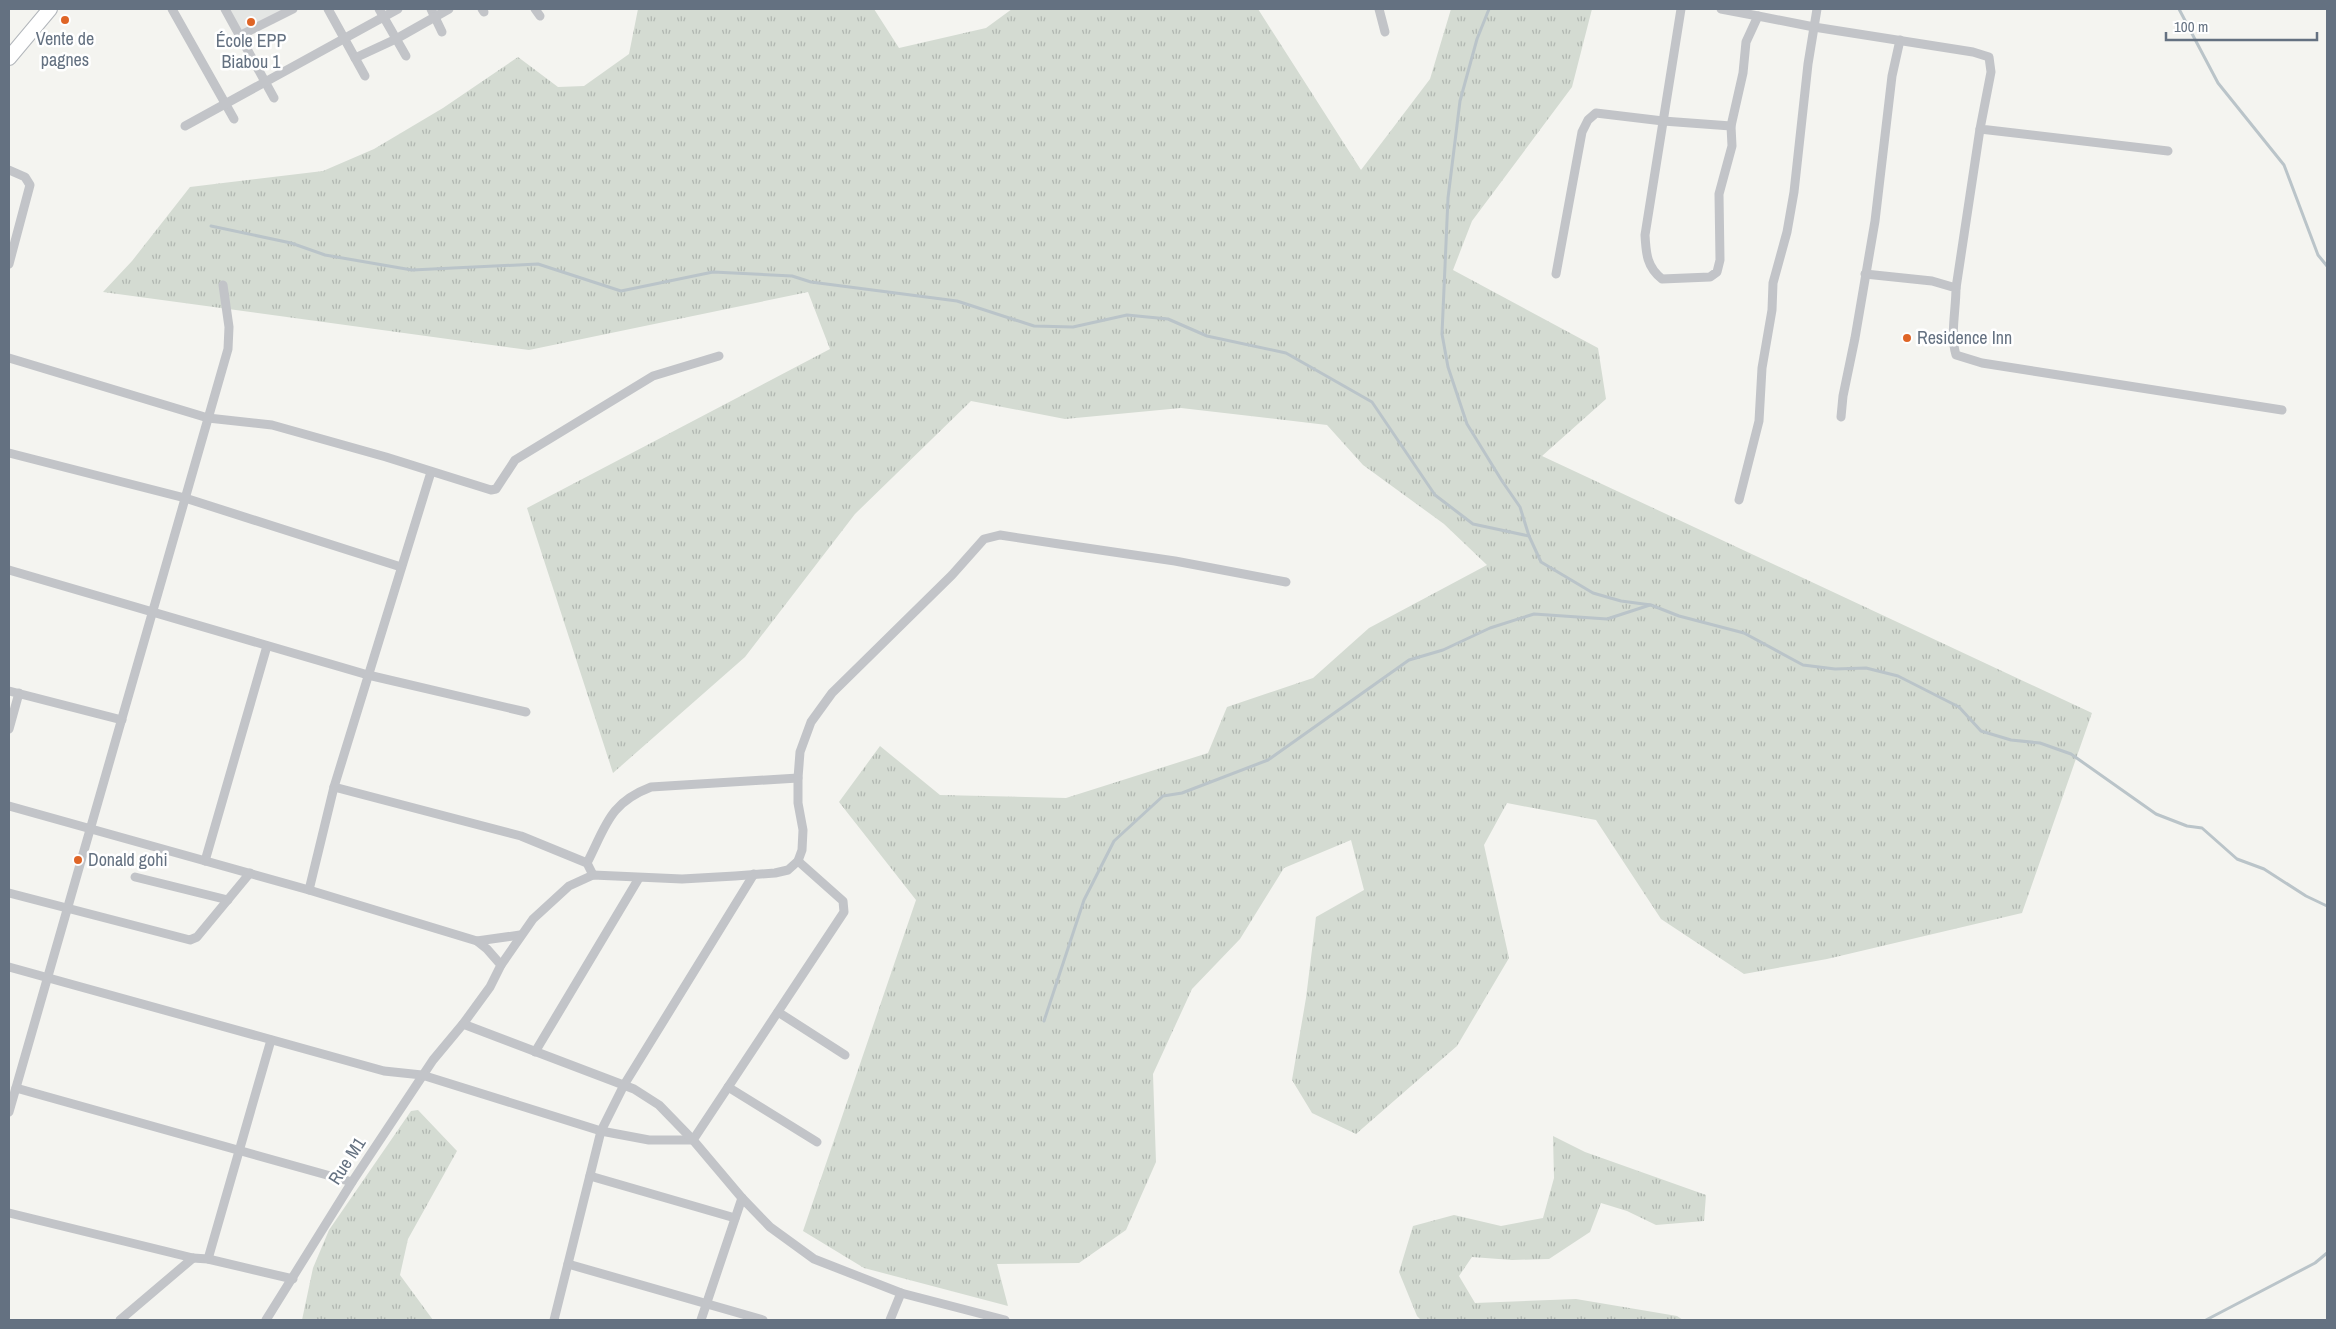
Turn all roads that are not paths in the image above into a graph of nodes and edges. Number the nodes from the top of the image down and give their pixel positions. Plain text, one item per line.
1 (50, 9) edge
2 (172, 9) edge
3 (225, 9) edge
4 (293, 9) edge
5 (328, 9) edge
6 (398, 9) edge
7 (450, 9) edge
8 (1379, 9) edge
9 (1681, 9) edge
10 (1721, 9) edge
11 (1817, 9) edge
12 (381, 13) edge
13 (433, 13) edge
14 (1758, 16) junction
15 (1814, 27) junction
16 (442, 32) dead end
17 (1385, 32) dead end
18 (239, 36) junction
19 (344, 37) junction
20 (396, 39) junction
21 (1900, 40) junction
22 (406, 56) dead end
23 (9, 58) edge
24 (356, 58) junction
25 (365, 76) dead end
26 (265, 82) junction
27 (274, 98) dead end
28 (226, 103) junction
29 (234, 118) dead end
30 (1662, 121) junction
31 (185, 126) dead end
32 (1731, 126) junction
33 (1980, 129) junction
34 (2168, 151) dead end
35 (9, 170) edge
36 (9, 264) edge
37 (1556, 274) dead end
38 (1865, 274) junction
39 (222, 285) dead end
40 (1956, 288) junction
41 (719, 356) dead end
42 (9, 358) edge
43 (2282, 410) dead end
44 (1841, 417) dead end
45 (208, 418) junction
46 (9, 453) edge
47 (431, 472) junction
48 (184, 498) junction
49 (1739, 500) dead end
50 (401, 567) junction
51 (9, 570) edge
52 (1286, 582) dead end
53 (152, 613) junction
54 (267, 646) junction
55 (368, 675) junction
56 (9, 691) edge
57 (19, 693) junction
58 (526, 712) dead end
59 (122, 720) junction
60 (9, 729) edge
61 (798, 778) junction
62 (334, 787) junction
63 (9, 806) edge
64 (91, 828) junction
65 (205, 861) junction
66 (798, 861) junction
67 (587, 863) junction
68 (250, 873) junction
69 (754, 874) junction
70 (593, 875) junction
71 (135, 877) dead end
72 (639, 878) junction
73 (309, 890) junction
74 (9, 894) edge
75 (228, 900) junction
76 (68, 908) junction
77 (520, 935) junction
78 (477, 941) junction
79 (501, 965) junction
80 (9, 967) edge
81 (49, 977) junction
82 (778, 1012) junction
83 (463, 1024) junction
84 (271, 1040) junction
85 (535, 1052) junction
86 (845, 1056) dead end
87 (422, 1075) junction
88 (624, 1085) junction
89 (16, 1088) junction
90 (728, 1088) junction
91 (9, 1112) edge
92 (601, 1130) junction
93 (693, 1140) junction
94 (818, 1142) dead end
95 (240, 1150) junction
96 (590, 1176) junction
97 (352, 1182) junction
98 (742, 1198) junction
99 (9, 1212) edge
100 (735, 1218) junction
101 (192, 1258) junction
102 (208, 1259) junction
103 (568, 1264) junction
104 (293, 1279) junction
105 (901, 1293) junction
106 (706, 1305) junction
107 (120, 1320) edge
108 (266, 1320) edge
109 (554, 1320) edge
110 (701, 1320) edge
111 (763, 1320) edge
112 (890, 1320) edge
113 (1005, 1320) edge

1 - 23 main road
2 - 28 street
3 - 18 street
4 - 18 street
5 - 19 street
6 - 12 street
7 - 13 street
8 - 17 street
9 - 30 street
10 - 14 street
11 - 15 street
12 - 19 street
12 - 20 street
13 - 16 street
13 - 20 street
14 - 15 street
14 - 32 street
15 - 21 street
15 - 49 street
18 - 26 street
19 - 24 street
19 - 26 street
20 - 22 street
20 - 24 street
21 - 33 street
21 - 38 street
24 - 25 street
26 - 27 street
26 - 28 street
28 - 29 street
28 - 31 street
30 - 32 street
30 - 32 street
30 - 37 street
33 - 34 street
33 - 40 street
35 - 36 street
38 - 40 street
38 - 44 street
39 - 45 street
40 - 43 street
41 - 47 street
42 - 45 street
45 - 47 street
45 - 48 street
46 - 48 street
47 - 50 street
48 - 50 street
48 - 53 street
50 - 55 street
51 - 53 street
52 - 61 street
53 - 54 street
53 - 59 street
54 - 55 street
54 - 65 street
55 - 58 street
55 - 62 street
56 - 57 street
57 - 59 street
57 - 60 street
59 - 64 street
61 - 66 street
61 - 67 street
62 - 67 street
62 - 73 street
63 - 64 street
64 - 65 street
64 - 76 street
65 - 68 street
66 - 69 street
66 - 82 street
67 - 70 street
68 - 73 street
68 - 75 street
69 - 72 street
69 - 88 street
70 - 72 street
70 - 77 street, Rue M1
71 - 75 street
72 - 85 street
73 - 78 street
74 - 76 street
75 - 76 street
76 - 81 street
77 - 78 street
77 - 79 street, Rue M1
78 - 79 street
79 - 83 street, Rue M1
80 - 81 street
81 - 84 street
81 - 89 street
82 - 86 street
82 - 90 street
83 - 85 street
83 - 87 street, Rue M1
84 - 87 street
84 - 95 street
85 - 88 street
87 - 92 street
87 - 97 street, Rue M1
88 - 92 street
88 - 93 street
89 - 91 street
89 - 95 street
90 - 93 street
90 - 94 street
92 - 93 street
92 - 96 street
93 - 98 street
95 - 97 street
95 - 102 street
96 - 100 street
96 - 103 street
97 - 104 street, Rue M1
98 - 100 street
98 - 105 street
99 - 101 street
100 - 106 street
101 - 102 street
101 - 107 street
102 - 104 street
103 - 106 street
103 - 109 street
104 - 108 street, Rue M1
105 - 112 street
105 - 113 street
106 - 110 street
106 - 111 street

